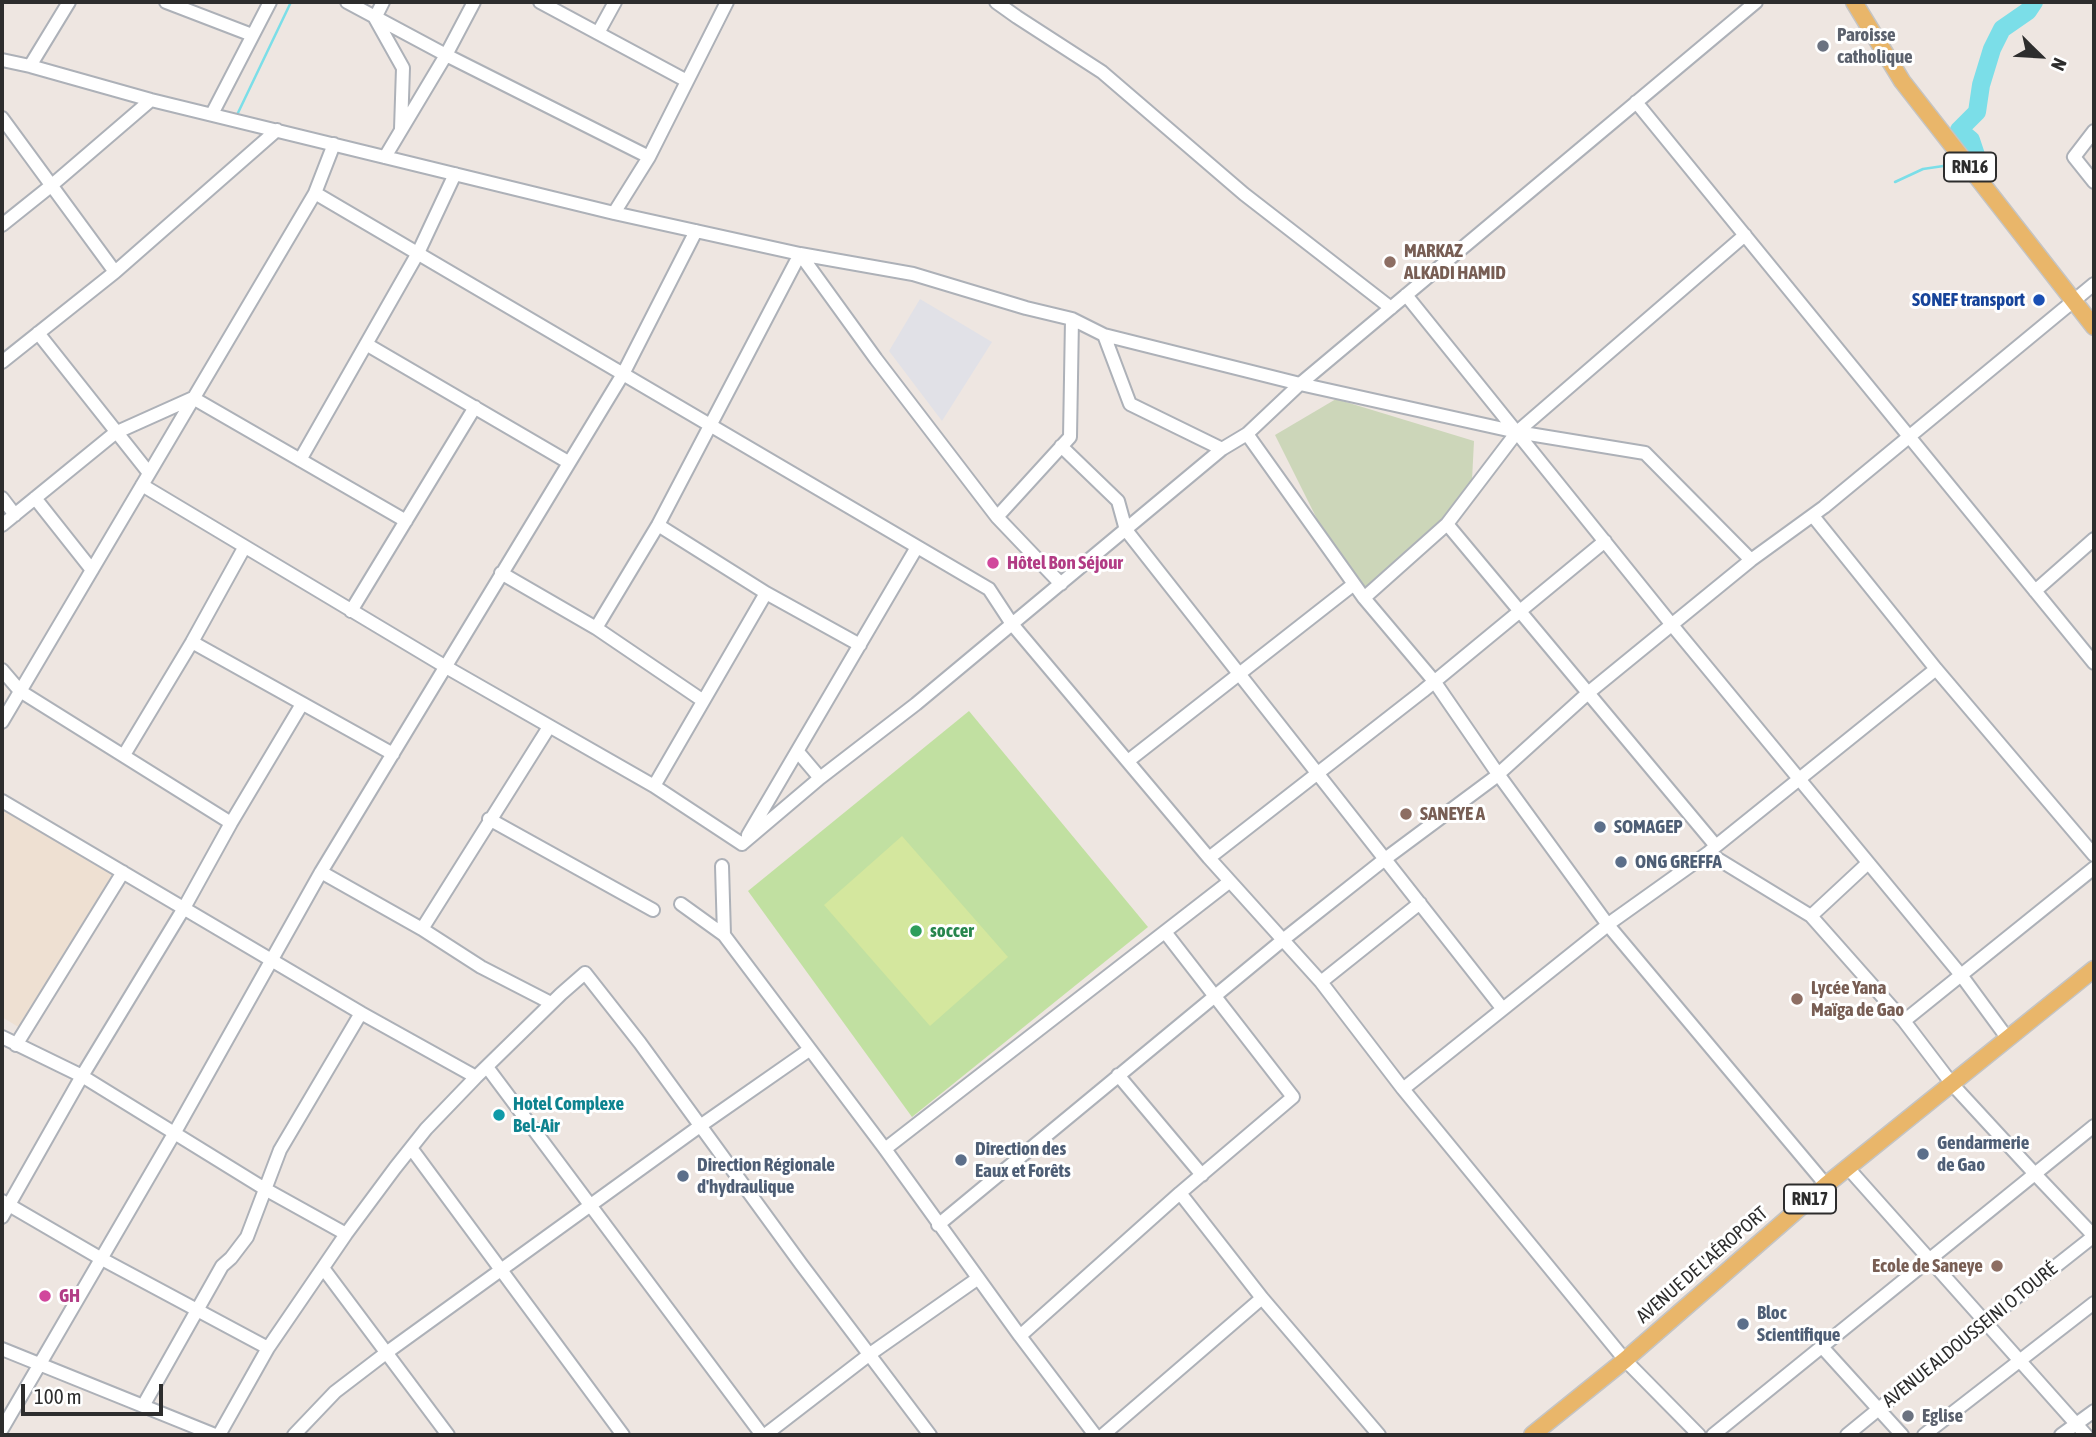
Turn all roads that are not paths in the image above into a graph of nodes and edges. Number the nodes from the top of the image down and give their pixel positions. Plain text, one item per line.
1 (69, 2) edge
2 (166, 2) edge
3 (270, 2) edge
4 (347, 2) edge
5 (383, 2) edge
6 (474, 2) edge
7 (540, 2) edge
8 (615, 2) edge
9 (727, 2) edge
10 (996, 2) edge
11 (1756, 2) edge
12 (1854, 2) edge
13 (375, 18) junction
14 (598, 33) junction
15 (252, 35) junction
16 (446, 55) junction
17 (2, 60) edge
18 (30, 65) junction
19 (687, 81) junction
20 (151, 100) junction
21 (1636, 102) junction
22 (212, 114) junction
23 (2, 118) edge
24 (277, 130) junction
25 (2094, 131) edge
26 (401, 133) junction
27 (334, 144) junction
28 (385, 157) junction
29 (649, 157) junction
30 (455, 174) junction
31 (2094, 182) edge
32 (52, 185) junction
33 (315, 193) junction
34 (614, 213) junction
35 (2, 225) edge
36 (696, 231) junction
37 (1745, 235) junction
38 (418, 253) junction
39 (800, 254) junction
40 (115, 272) junction
41 (2094, 284) edge
42 (1406, 295) junction
43 (2074, 300) junction
44 (1391, 308) junction
45 (1072, 319) junction
46 (2094, 327) edge
47 (38, 333) junction
48 (1104, 335) junction
49 (366, 344) junction
50 (2, 362) edge
51 (623, 374) junction
52 (1300, 384) junction
53 (193, 398) junction
54 (475, 407) junction
55 (711, 426) junction
56 (1517, 432) junction
57 (116, 433) junction
58 (1247, 434) junction
59 (1910, 438) junction
60 (1061, 446) junction
61 (1222, 449) junction
62 (300, 460) junction
63 (568, 462) junction
64 (145, 479) junction
65 (2, 498) edge
66 (35, 498) junction
67 (15, 514) junction
68 (1813, 516) junction
69 (997, 517) junction
70 (406, 521) junction
71 (1447, 524) junction
72 (2, 525) edge
73 (658, 525) junction
74 (1126, 530) junction
75 (2094, 539) edge
76 (1605, 541) junction
77 (917, 547) junction
78 (244, 548) junction
79 (1751, 560) junction
80 (92, 570) junction
81 (501, 573) junction
82 (1061, 584) junction
83 (1354, 584) junction
84 (2035, 591) junction
85 (766, 593) junction
86 (1364, 598) junction
87 (1518, 610) junction
88 (351, 611) junction
89 (1012, 624) junction
90 (1672, 625) junction
91 (596, 628) junction
92 (192, 642) junction
93 (860, 645) junction
94 (2094, 663) edge
95 (446, 667) junction
96 (1936, 669) junction
97 (2, 670) edge
98 (1238, 673) junction
99 (1434, 681) junction
100 (20, 691) junction
101 (1588, 693) junction
102 (702, 700) junction
103 (302, 704) junction
104 (2, 722) edge
105 (549, 727) junction
106 (798, 752) junction
107 (393, 754) junction
108 (124, 755) junction
109 (1128, 761) junction
110 (1317, 772) junction
111 (1498, 774) junction
112 (820, 778) junction
113 (1800, 778) junction
114 (654, 786) junction
115 (2, 801) edge
116 (489, 819) junction
117 (231, 823) junction
118 (742, 844) junction
119 (1712, 850) junction
120 (2094, 855) edge
121 (1209, 858) junction
122 (1385, 859) junction
123 (1868, 863) junction
124 (722, 866) dead end
125 (2094, 868) edge
126 (123, 872) junction
127 (321, 872) junction
128 (1229, 882) junction
129 (1420, 903) junction
130 (681, 904) dead end
131 (184, 908) junction
132 (653, 910) dead end
133 (1811, 916) junction
134 (1608, 925) junction
135 (422, 929) junction
136 (1165, 932) junction
137 (724, 935) junction
138 (1284, 939) junction
139 (273, 961) junction
140 (2094, 969) edge
141 (1961, 975) junction
142 (1321, 982) junction
143 (1214, 996) junction
144 (551, 1003) junction
145 (1502, 1008) junction
146 (361, 1013) junction
147 (1903, 1021) junction
148 (2, 1037) edge
149 (2008, 1039) junction
150 (16, 1045) junction
151 (809, 1050) junction
152 (487, 1067) junction
153 (1118, 1075) junction
154 (82, 1076) junction
155 (476, 1077) junction
156 (1952, 1084) junction
157 (1403, 1089) junction
158 (700, 1126) junction
159 (2094, 1126) edge
160 (175, 1132) junction
161 (411, 1148) junction
162 (884, 1149) junction
163 (1848, 1168) junction
164 (2035, 1174) junction
165 (1202, 1175) junction
166 (1826, 1185) junction
167 (265, 1189) junction
168 (1180, 1193) junction
169 (589, 1206) junction
170 (4, 1208) edge
171 (938, 1225) junction
172 (346, 1234) junction
173 (2094, 1236) edge
174 (100, 1258) junction
175 (1930, 1260) junction
176 (323, 1268) junction
177 (501, 1270) junction
178 (978, 1279) junction
179 (1262, 1298) junction
180 (2094, 1303) edge
181 (196, 1310) junction
182 (1985, 1322) junction
183 (1020, 1336) junction
184 (268, 1348) junction
185 (1823, 1348) junction
186 (2, 1349) edge
187 (386, 1353) junction
188 (870, 1354) junction
189 (1625, 1360) junction
190 (2020, 1362) junction
191 (40, 1366) junction
192 (143, 1406) junction
193 (1877, 1409) junction
194 (2094, 1411) edge
195 (2075, 1424) junction
196 (2, 1429) edge
197 (445, 1434) edge
198 (217, 1435) edge
199 (294, 1435) edge
200 (623, 1435) edge
201 (763, 1435) edge
202 (930, 1435) edge
203 (1095, 1435) edge
204 (1103, 1435) edge
205 (1380, 1435) edge
206 (1532, 1435) edge
207 (1699, 1435) edge
208 (1713, 1435) edge
209 (1847, 1435) edge
210 (1902, 1435) edge
211 (1924, 1435) edge
212 (2061, 1435) edge
213 (2086, 1435) edge

1 - 18 street
2 - 15 street
3 - 15 street
4 - 13 street
5 - 13 street
6 - 16 street
7 - 14 street
8 - 14 street
9 - 19 street
10 - 44 street
11 - 21 street
12 - 43 main road, RN16
13 - 16 street
13 - 26 street
14 - 19 street
15 - 22 street
16 - 26 street
16 - 29 street
17 - 18 street
18 - 20 street
19 - 29 street
20 - 22 street
20 - 32 street
21 - 37 street
21 - 42 street
22 - 24 street
23 - 32 street
24 - 27 street
24 - 40 street
25 - 31 street
26 - 28 street
27 - 28 street
27 - 33 street
28 - 30 street
29 - 34 street
30 - 34 street
30 - 38 street
32 - 35 street
32 - 40 street
33 - 38 street
33 - 53 street
34 - 36 street
36 - 39 street
36 - 51 street
37 - 56 street
37 - 59 street
38 - 49 street
38 - 51 street
39 - 45 street
39 - 55 street
39 - 69 street
40 - 47 street
41 - 43 street
42 - 44 street
42 - 56 street
43 - 46 main road, RN16
43 - 59 street
44 - 52 street
45 - 48 street
45 - 60 street
47 - 50 street
47 - 57 street
48 - 52 street
48 - 61 street
49 - 54 street
49 - 62 street
51 - 55 street
51 - 63 street
52 - 56 street
52 - 58 street
53 - 57 street
53 - 62 street
53 - 64 street
54 - 63 street
54 - 70 street
55 - 73 street
55 - 77 street
56 - 71 street
56 - 76 street
56 - 79 street
57 - 64 street
57 - 66 street
58 - 61 street
58 - 83 street
59 - 68 street
59 - 84 street
60 - 69 street
60 - 74 street
61 - 74 street
62 - 70 street
63 - 81 street
64 - 78 street
64 - 80 street
65 - 67 street
66 - 67 street
66 - 80 street
67 - 72 street
68 - 79 street
68 - 96 street
69 - 82 street
70 - 88 street
71 - 86 street
71 - 87 street
73 - 85 street
73 - 91 street
74 - 82 street
74 - 98 street
75 - 84 street
76 - 87 street
76 - 90 street
77 - 89 street
77 - 93 street
78 - 88 street
78 - 92 street
79 - 90 street
80 - 100 street
81 - 91 street
81 - 95 street
82 - 89 street
83 - 86 street
83 - 98 street
84 - 94 street
85 - 93 street
85 - 102 street
86 - 99 street
87 - 99 street
87 - 101 street
88 - 95 street
89 - 109 street
89 - 112 street
90 - 101 street
90 - 113 street
91 - 102 street
92 - 103 street
92 - 108 street
93 - 106 street
95 - 105 street
95 - 107 street
96 - 113 street
96 - 120 street
97 - 100 street
98 - 109 street
98 - 110 street
99 - 110 street
99 - 111 street
100 - 104 street
100 - 108 street
101 - 111 street
101 - 119 street
102 - 114 street
103 - 107 street
103 - 117 street
105 - 114 street
105 - 116 street
106 - 112 street
106 - 118 street
107 - 127 street
108 - 117 street
109 - 121 street
110 - 121 street
110 - 122 street
111 - 122 street
111 - 134 street
112 - 118 street
113 - 119 street
113 - 123 street
114 - 118 street
115 - 126 street
116 - 132 street
116 - 135 street
117 - 131 street
119 - 133 street
119 - 134 street
121 - 128 street
122 - 129 street
122 - 138 street
123 - 133 street
123 - 141 street
124 - 137 street
125 - 141 street
126 - 131 street
126 - 150 street
127 - 135 street
127 - 139 street
128 - 136 street
128 - 138 street
129 - 142 street
129 - 145 street
130 - 137 street
131 - 139 street
131 - 154 street
133 - 147 street
134 - 145 street
134 - 166 street
135 - 144 street
136 - 143 street
136 - 162 street
137 - 151 street
138 - 142 street
138 - 143 street
139 - 146 street
139 - 160 street
140 - 149 main road, AVENUE DE L'AÉROPORT / RN17
141 - 147 street
141 - 149 street
142 - 157 street
143 - 153 street
143 - 165 street
144 - 152 street
144 - 158 street
145 - 157 street
146 - 155 street
146 - 167 street
147 - 156 street
148 - 150 street
149 - 156 main road, AVENUE DE L'AÉROPORT / RN17
150 - 154 street
151 - 158 street
151 - 162 street
152 - 155 street
152 - 169 street
153 - 165 street
153 - 171 street
154 - 160 street
154 - 170 street
155 - 161 street
156 - 163 main road, AVENUE DE L'AÉROPORT / RN17
156 - 164 street
157 - 189 street
158 - 169 street
158 - 188 street
159 - 164 street
160 - 167 street
160 - 174 street
161 - 172 street
161 - 177 street
162 - 171 street
163 - 166 main road, AVENUE DE L'AÉROPORT / RN17
163 - 175 street
164 - 173 street
164 - 175 street
165 - 168 street
166 - 189 main road, AVENUE DE L'AÉROPORT / RN17
167 - 172 street
167 - 181 street
168 - 179 street
168 - 183 street
169 - 177 street
169 - 201 street
170 - 174 street
171 - 178 street
172 - 176 street
173 - 182 street, AVENUE ALDOUSSEINI O TOURÉ
174 - 181 street
174 - 191 street
175 - 182 street
175 - 185 street
176 - 184 street
176 - 187 street
177 - 187 street
177 - 200 street
178 - 183 street
178 - 188 street
179 - 204 street
179 - 205 street
180 - 190 street
181 - 184 street
181 - 192 street
182 - 190 street
182 - 193 street, AVENUE ALDOUSSEINI O TOURÉ
183 - 203 street
184 - 198 street
185 - 193 street
185 - 208 street
186 - 191 street
187 - 197 street
187 - 199 street
188 - 201 street
188 - 202 street
189 - 206 main road, AVENUE DE L'AÉROPORT / RN17
189 - 207 street
190 - 195 street
190 - 211 street
191 - 192 street
191 - 196 street
192 - 198 street
193 - 209 street, AVENUE ALDOUSSEINI O TOURÉ
193 - 210 street
194 - 195 street
195 - 212 street
195 - 213 street

